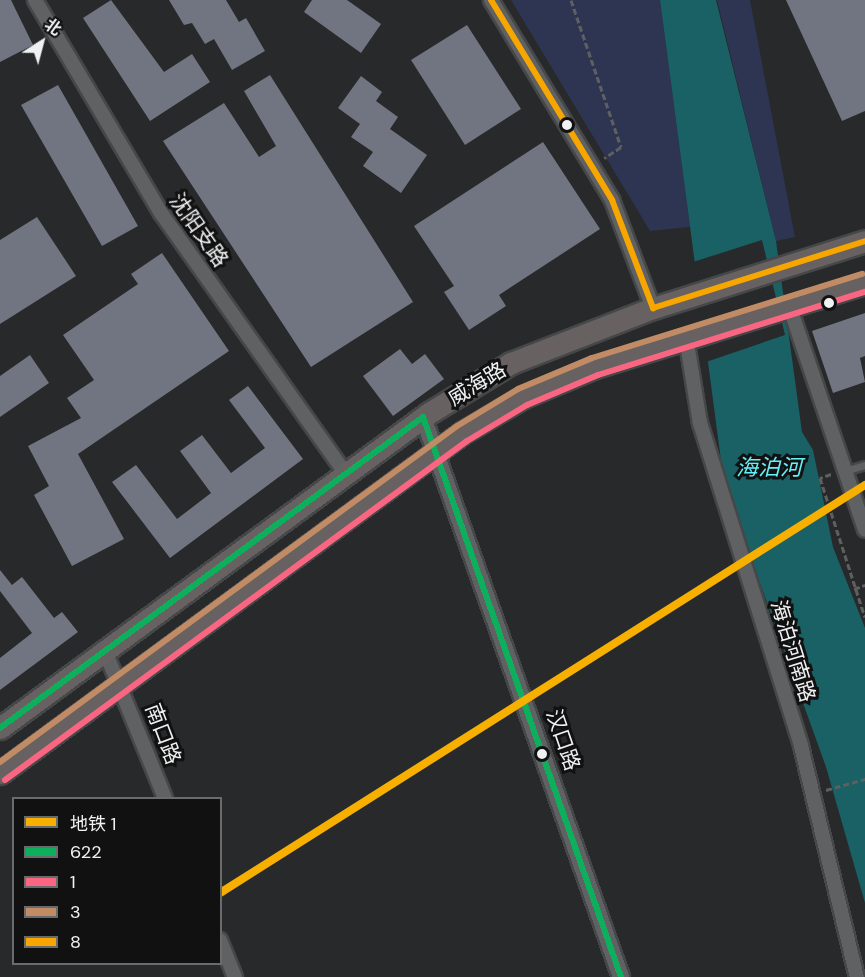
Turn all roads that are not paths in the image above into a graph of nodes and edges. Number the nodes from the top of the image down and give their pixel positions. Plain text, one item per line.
1 (35, 0) edge
2 (491, 0) edge
3 (865, 241) edge
4 (865, 283) edge
5 (653, 308) junction
6 (790, 308) junction
7 (686, 338) junction
8 (423, 417) junction
9 (438, 451) junction
10 (865, 465) edge
11 (845, 471) junction
12 (345, 473) junction
13 (865, 530) edge
14 (105, 651) junction
15 (121, 684) junction
16 (0, 728) edge
17 (0, 773) edge
18 (165, 797) edge
19 (222, 945) edge
20 (235, 977) edge
21 (621, 977) edge
22 (857, 977) edge

1 - 12 street, 沈阳支路
2 - 5 street
3 - 5 main road, 威海路
4 - 6 main road, 威海路
5 - 8 main road, 威海路
6 - 7 main road, 威海路
6 - 11 street
7 - 9 main road, 威海路
7 - 22 street, 海泊河南路
8 - 9 street, 汉口路
8 - 12 main road, 威海路
9 - 15 main road, 威海路
9 - 21 street, 汉口路
10 - 11 lane
11 - 13 street
12 - 14 main road, 威海路
14 - 15 street, 南口路
14 - 16 main road, 威海路
15 - 17 main road, 威海路
15 - 18 street, 南口路
19 - 20 street

